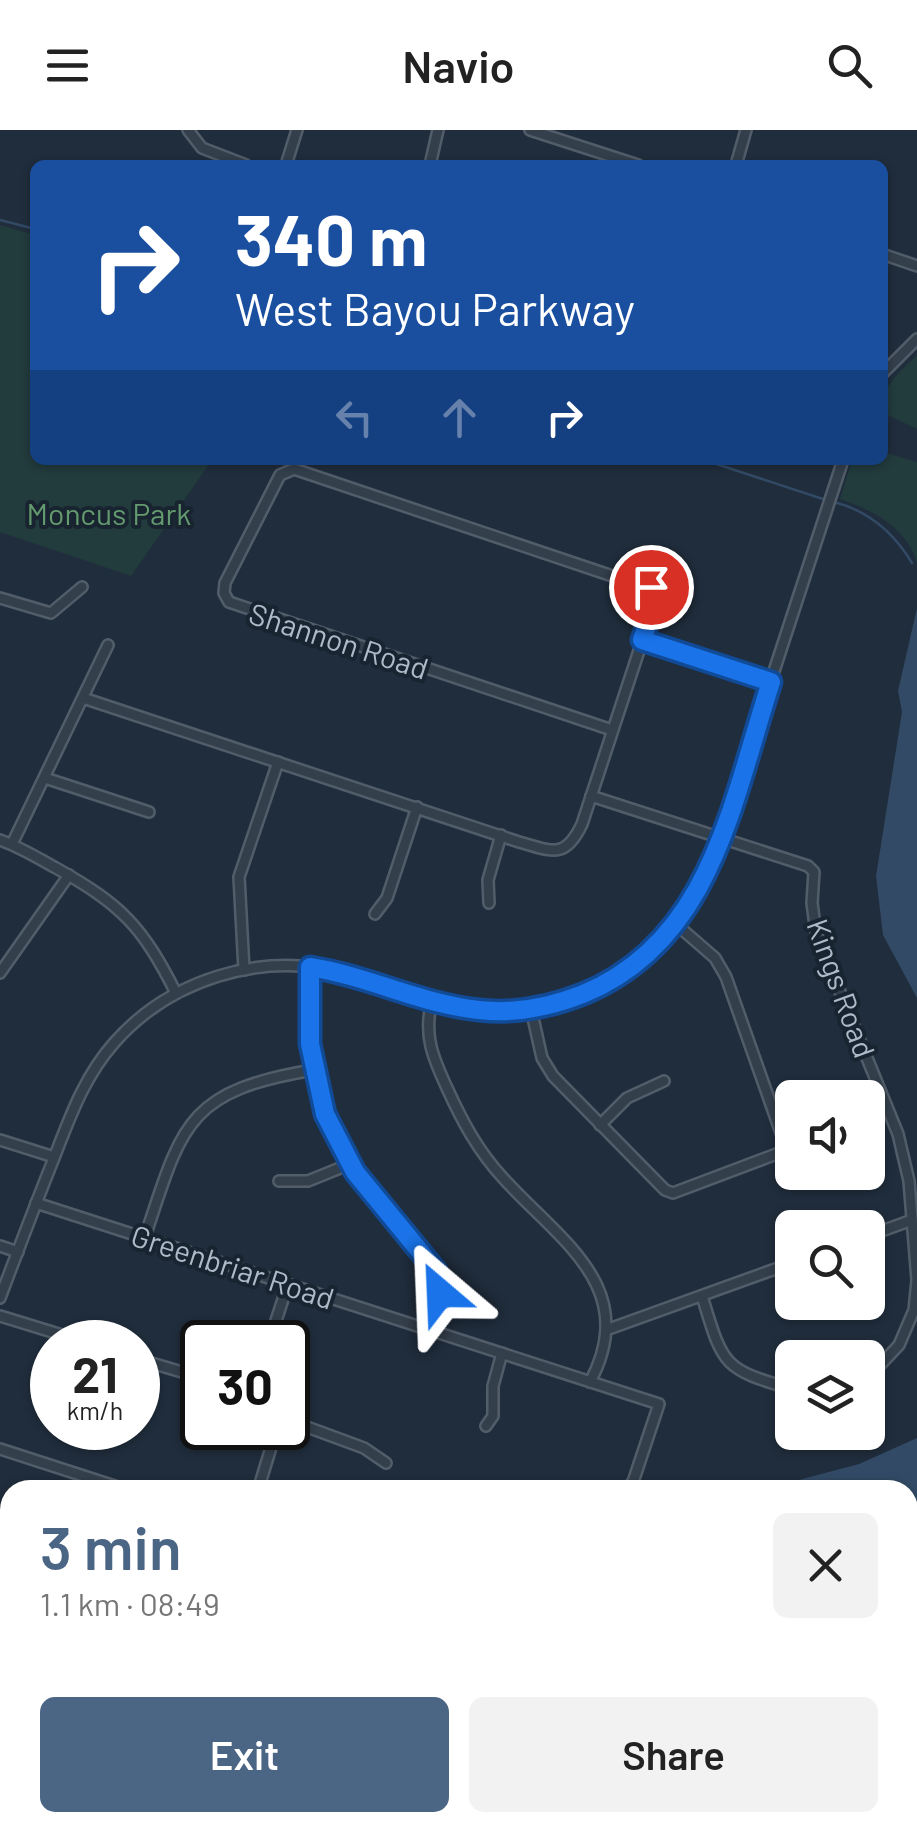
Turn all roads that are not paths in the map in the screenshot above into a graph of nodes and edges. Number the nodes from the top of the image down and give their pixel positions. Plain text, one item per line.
1 (188, 130) edge
2 (298, 130) edge
3 (438, 130) edge
4 (530, 130) edge
5 (746, 130) edge
6 (232, 160) edge
7 (288, 160) edge
8 (431, 160) edge
9 (623, 160) edge
10 (737, 160) edge
11 (888, 256) edge
12 (917, 266) edge
13 (917, 340) edge
14 (888, 368) edge
15 (842, 465) edge
16 (82, 587) dead end
17 (0, 598) edge
18 (642, 640) junction
19 (108, 645) dead end
20 (771, 682) junction
21 (83, 698) junction
22 (612, 730) junction
23 (278, 762) junction
24 (45, 778) junction
25 (591, 796) junction
26 (417, 807) junction
27 (148, 812) dead end
28 (501, 835) junction
29 (720, 838) junction
30 (0, 840) edge
31 (12, 844) junction
32 (69, 875) junction
33 (488, 903) dead end
34 (375, 914) dead end
35 (677, 925) junction
36 (310, 967) junction
37 (244, 970) junction
38 (0, 973) edge
39 (176, 994) junction
40 (432, 1001) junction
41 (532, 1009) junction
42 (313, 1070) junction
43 (664, 1081) dead end
44 (600, 1125) junction
45 (0, 1140) edge
46 (54, 1157) junction
47 (350, 1164) junction
48 (279, 1180) dead end
49 (36, 1203) junction
50 (912, 1220) junction
51 (885, 1230) edge
52 (145, 1237) junction
53 (0, 1246) edge
54 (18, 1252) junction
55 (775, 1269) edge
56 (288, 1284) junction
57 (702, 1296) junction
58 (0, 1298) edge
59 (0, 1316) edge
60 (276, 1320) edge
61 (30, 1325) edge
62 (429, 1329) junction
63 (606, 1330) junction
64 (502, 1353) junction
65 (885, 1362) edge
66 (590, 1382) junction
67 (775, 1384) edge
68 (486, 1426) dead end
69 (310, 1428) edge
70 (0, 1449) edge
71 (270, 1450) edge
72 (386, 1463) dead end
73 (96, 1480) edge
74 (261, 1480) edge
75 (634, 1480) edge

1 - 6 street
2 - 7 street
3 - 8 street
4 - 9 street
5 - 10 street
11 - 12 street
13 - 14 street
15 - 20 street
16 - 17 street
18 - 20 street
18 - 22 street, Shannon Road
18 - 22 street, Shannon Road
19 - 21 street
20 - 29 street
21 - 23 street
21 - 24 street
22 - 25 street, Shannon Road
23 - 26 street
23 - 37 street
24 - 27 street
24 - 31 street
25 - 28 street, Shannon Road
25 - 29 street, Kings Road
26 - 28 street
26 - 34 street
28 - 33 street
29 - 35 street
29 - 50 street, Kings Road
30 - 31 street
31 - 32 street
32 - 38 street
32 - 39 street
35 - 41 street
35 - 44 street
36 - 37 street
36 - 40 street
36 - 42 street
37 - 39 street
39 - 46 street
40 - 41 street
40 - 63 street
41 - 44 street
42 - 47 street
42 - 52 street
43 - 44 street
45 - 46 street
46 - 49 street
47 - 48 street
47 - 62 street
49 - 52 street, Greenbriar Road
49 - 54 street
50 - 51 street
50 - 65 street, Kings Road
52 - 56 street, Greenbriar Road
53 - 54 street
54 - 58 street
55 - 57 street
56 - 60 street
56 - 62 street, Greenbriar Road
57 - 63 street
57 - 67 street
59 - 61 street
62 - 64 street, Greenbriar Road
63 - 66 street
64 - 66 street, Greenbriar Road
64 - 68 street
66 - 75 street, Greenbriar Road
69 - 72 street
70 - 73 street
71 - 74 street

